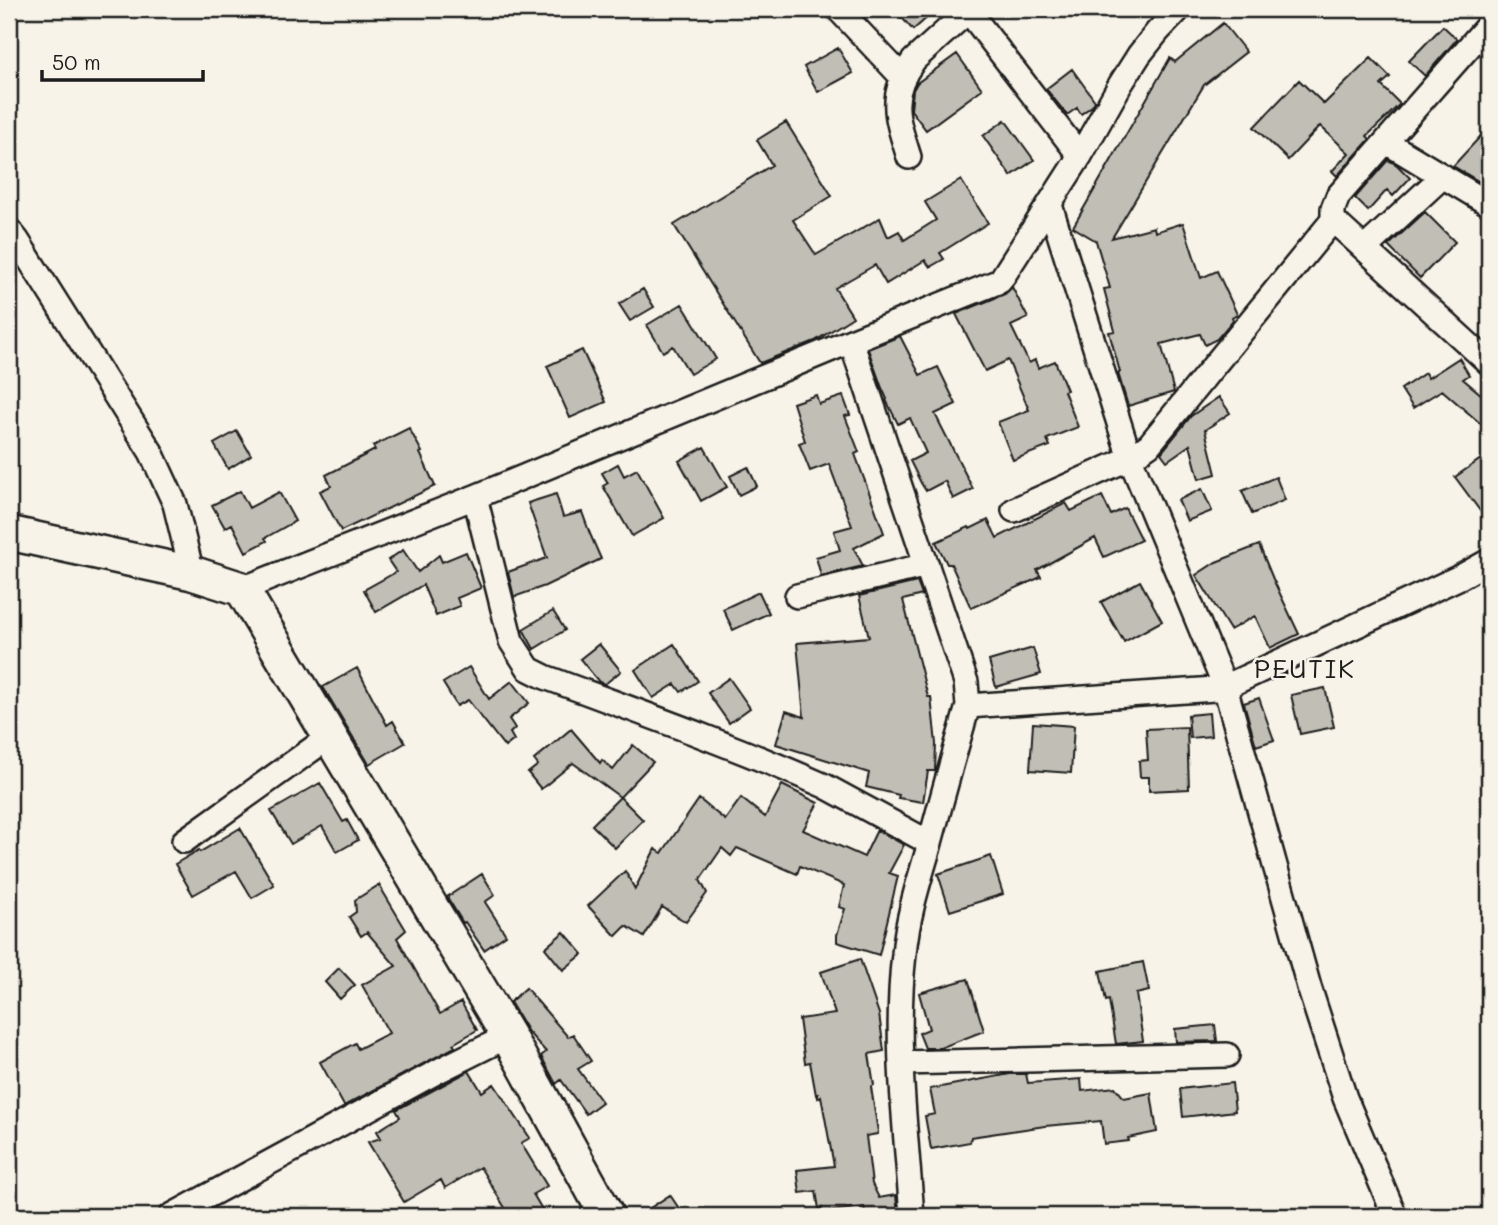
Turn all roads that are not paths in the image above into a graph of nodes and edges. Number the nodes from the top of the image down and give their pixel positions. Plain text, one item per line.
1 (838, 9) edge
2 (1179, 9) edge
3 (967, 10) edge
4 (1489, 24) edge
5 (904, 78) junction
6 (1386, 142) junction
7 (1080, 156) junction
8 (909, 158) dead end
9 (1443, 176) junction
10 (1489, 204) edge
11 (1049, 205) junction
12 (1333, 219) junction
13 (9, 230) edge
14 (1365, 248) junction
15 (851, 341) junction
16 (1489, 363) edge
17 (1130, 458) junction
18 (474, 497) junction
19 (1014, 510) dead end
20 (9, 533) edge
21 (1489, 561) edge
22 (927, 565) junction
23 (192, 573) junction
24 (242, 589) junction
25 (797, 596) dead end
26 (1225, 687) junction
27 (968, 706) junction
28 (330, 737) junction
29 (184, 841) dead end
30 (930, 843) junction
31 (508, 1036) junction
32 (1227, 1055) dead end
33 (901, 1063) junction
34 (171, 1216) edge
35 (607, 1216) edge
36 (912, 1216) edge
37 (1395, 1216) edge

1 - 5 street
2 - 7 street
3 - 5 street
3 - 7 street
4 - 6 street
5 - 8 street
6 - 9 street
6 - 12 street
7 - 11 street
9 - 10 street
9 - 14 street
11 - 15 street
11 - 17 street
12 - 14 street
12 - 17 street
13 - 23 street
14 - 16 street
15 - 18 street
15 - 22 street
17 - 19 street
17 - 26 street
18 - 24 street
18 - 30 street
20 - 23 street
21 - 26 street
22 - 25 street
22 - 27 street
23 - 24 street
24 - 28 street
26 - 27 street
26 - 37 street
27 - 30 street
28 - 29 street
28 - 31 street
30 - 33 street
31 - 34 street
31 - 35 street
32 - 33 street
33 - 36 street

